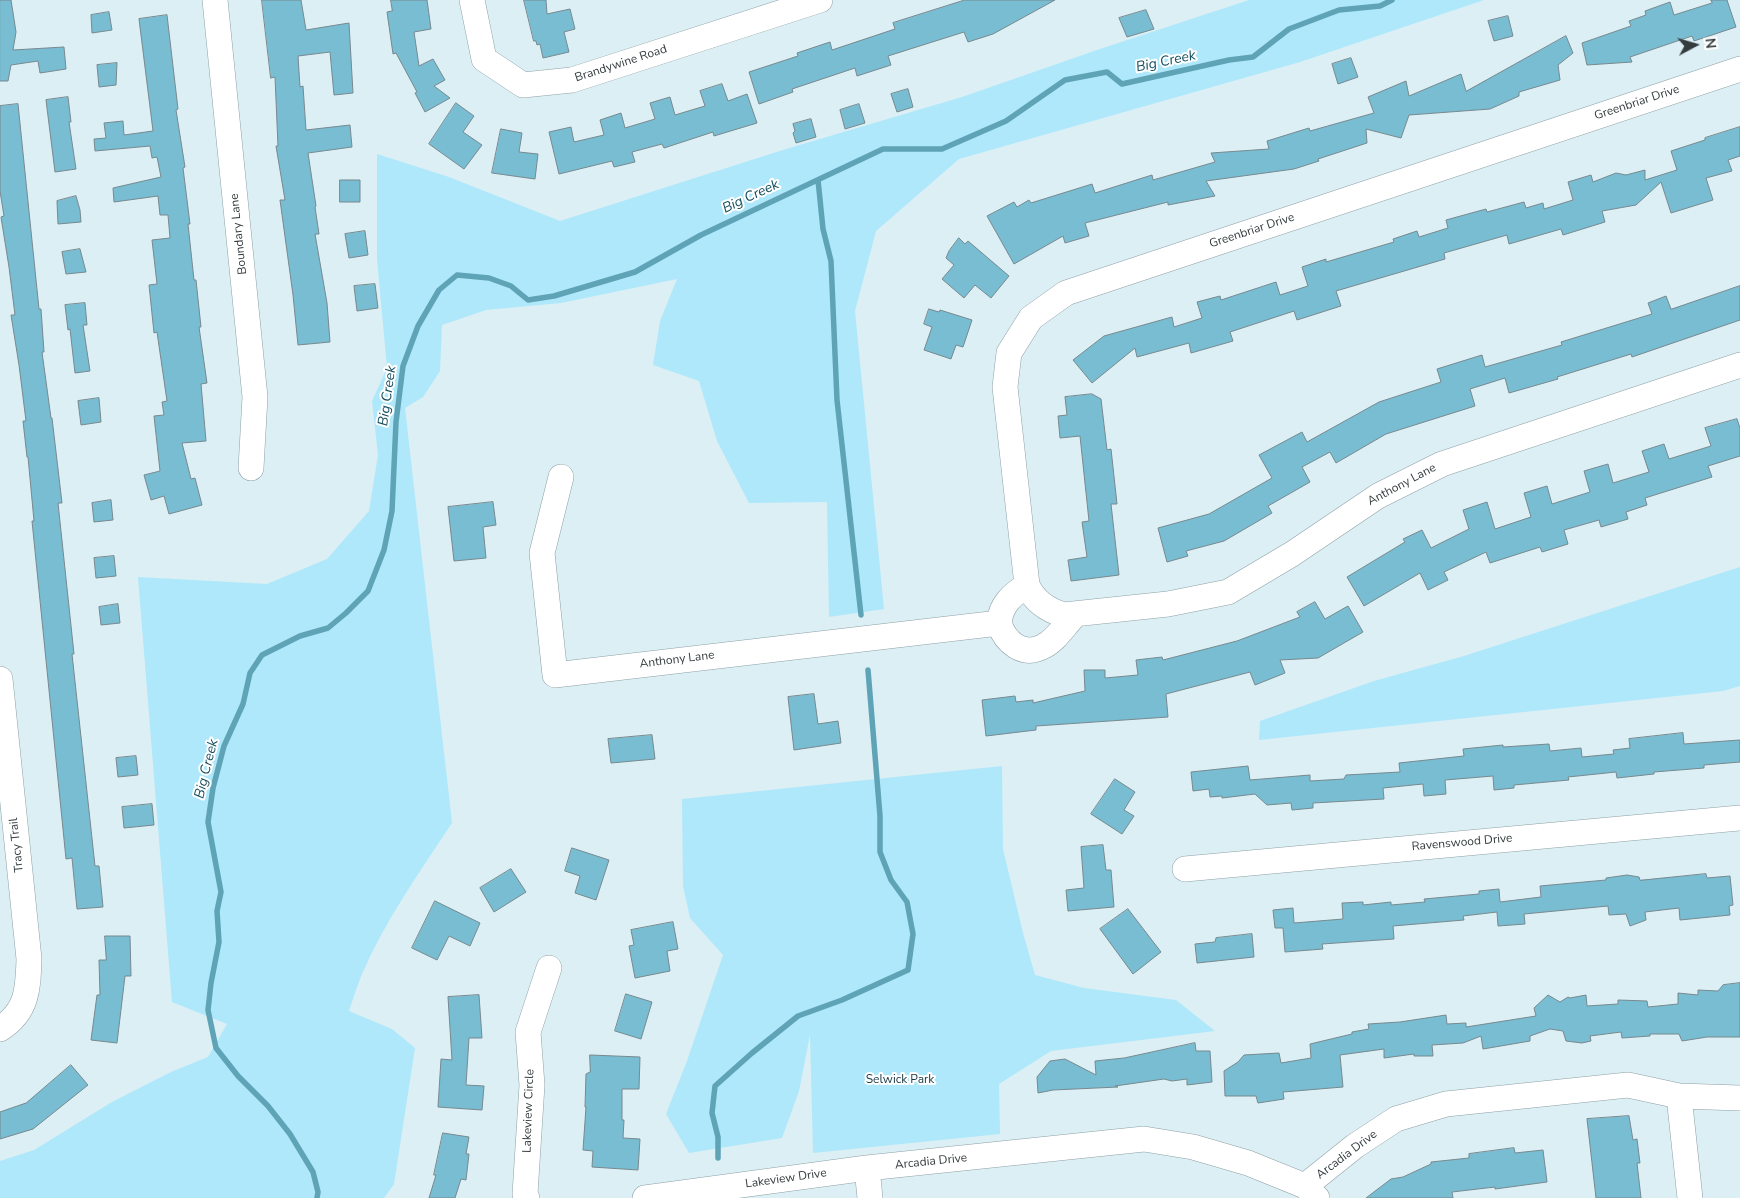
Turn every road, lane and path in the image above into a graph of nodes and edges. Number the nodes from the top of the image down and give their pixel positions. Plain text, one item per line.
1 (215, 0) edge
2 (472, 0) edge
3 (820, 0) edge
4 (1740, 69) edge
5 (1740, 365) edge
6 (252, 468) dead end
7 (561, 477) dead end
8 (1027, 585) junction
9 (1075, 616) junction
10 (999, 623) junction
11 (0, 679) edge
12 (2, 720) edge
13 (1740, 818) edge
14 (1185, 868) dead end
15 (549, 968) dead end
16 (0, 1029) edge
17 (1679, 1096) junction
18 (1740, 1098) edge
19 (867, 1168) junction
20 (1311, 1192) edge
21 (527, 1198) edge
22 (645, 1198) edge
23 (870, 1198) edge
24 (1690, 1198) edge

1 - 6 street, Boundary Lane
2 - 3 street, Brandywine Road
4 - 8 street, Greenbriar Drive
5 - 9 street, Anthony Lane
7 - 10 street, Anthony Lane
8 - 9 street, Anthony Lane
8 - 10 street
9 - 10 street
11 - 12 street, Tracy Trail
12 - 16 street, Tracy Trail
13 - 14 street, Ravenswood Drive
15 - 21 street, Lakeview Circle
17 - 18 street, Arcadia Drive
17 - 20 street, Arcadia Drive
17 - 24 street
19 - 20 street, Arcadia Drive
19 - 22 street, Lakeview Drive
19 - 23 street

